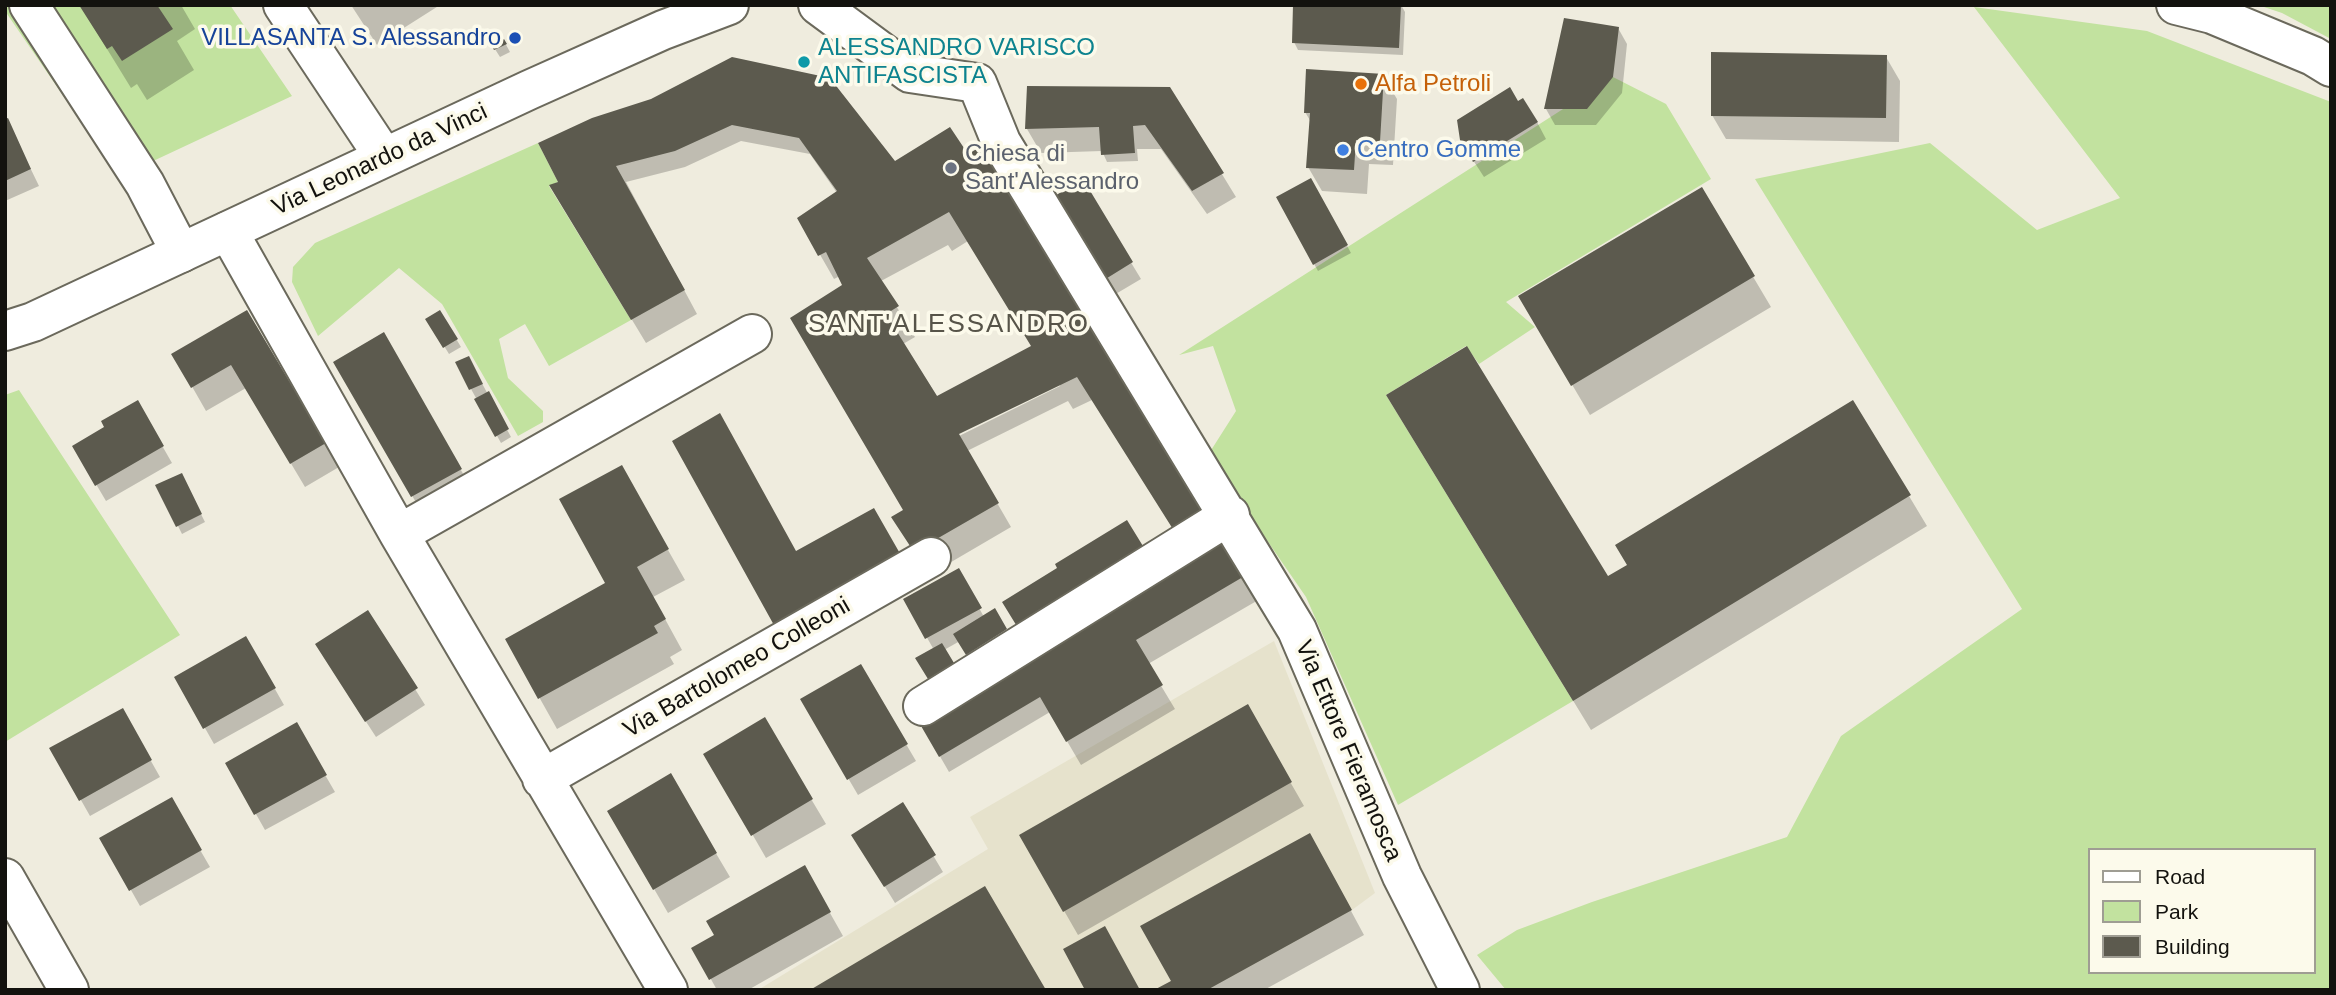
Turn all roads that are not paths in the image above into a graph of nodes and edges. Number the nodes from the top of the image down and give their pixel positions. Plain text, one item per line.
1 (29, 5) edge
2 (283, 5) edge
3 (729, 5) edge
4 (818, 5) edge
5 (2176, 5) edge
6 (2331, 67) edge
7 (384, 157) junction
8 (228, 232) junction
9 (181, 253) junction
10 (15, 331) edge
11 (752, 334) dead end
12 (1230, 515) junction
13 (399, 534) junction
14 (931, 557) dead end
15 (923, 706) dead end
16 (542, 779) junction
17 (5, 878) edge
18 (69, 990) edge
19 (668, 990) edge
20 (1460, 990) edge

1 - 9 street
2 - 7 street
3 - 7 street, Via Leonardo da Vinci
4 - 12 street, Via Ettore Fieramosca
5 - 6 street
7 - 8 street, Via Leonardo da Vinci
8 - 9 street, Via Leonardo da Vinci
8 - 13 street
9 - 10 street, Via Leonardo da Vinci
11 - 13 street
12 - 15 street
12 - 20 street, Via Ettore Fieramosca
13 - 16 street
14 - 16 street, Via Bartolomeo Colleoni
16 - 19 street
17 - 18 street

